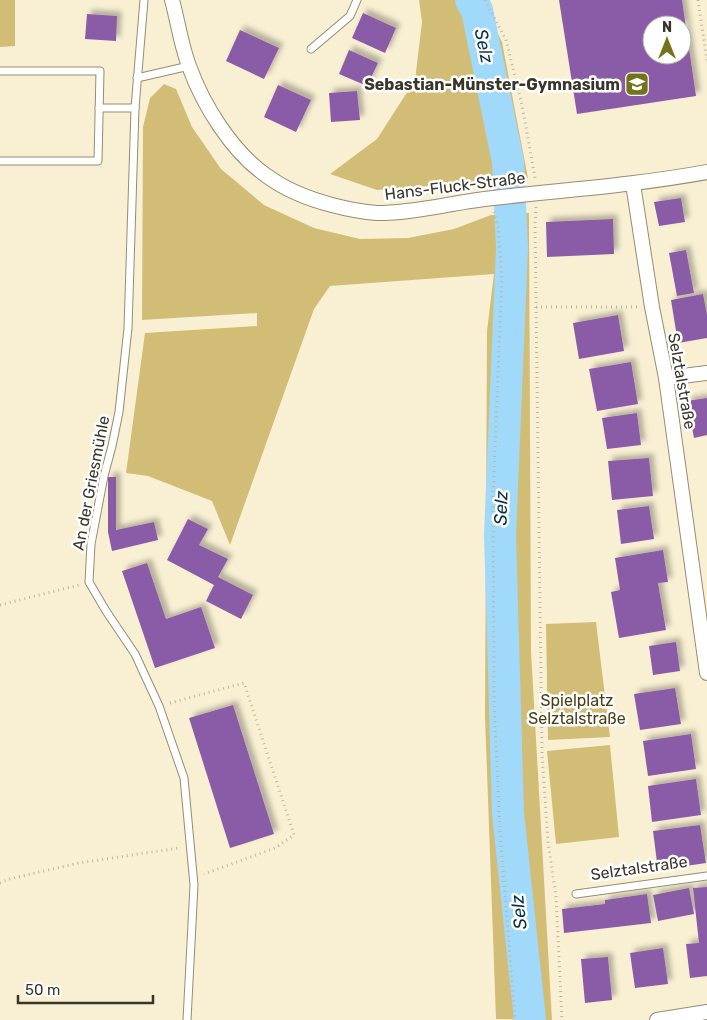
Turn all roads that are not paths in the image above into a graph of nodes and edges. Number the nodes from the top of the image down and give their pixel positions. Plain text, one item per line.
1 (144, 0) edge
2 (172, 0) edge
3 (357, 0) edge
4 (311, 49) dead end
5 (189, 66) junction
6 (0, 71) edge
7 (137, 78) junction
8 (99, 108) junction
9 (136, 108) junction
10 (0, 161) edge
11 (707, 172) edge
12 (633, 184) junction
13 (707, 374) edge
14 (666, 378) junction
15 (707, 673) edge
16 (707, 876) edge
17 (576, 894) dead end
18 (707, 1012) edge
19 (187, 1020) edge
20 (657, 1020) edge

1 - 7 lane, An der Griesmühle
2 - 5 street, Hans-Fluck-Straße
3 - 4 lane
5 - 7 lane
5 - 12 street, Hans-Fluck-Straße
6 - 8 lane
7 - 9 lane, An der Griesmühle
8 - 9 lane
8 - 10 lane
9 - 19 lane, An der Griesmühle
11 - 12 street, Hans-Fluck-Straße
12 - 14 street, Selztalstraße
13 - 14 street
14 - 15 street, Selztalstraße
16 - 17 lane, Selztalstraße
18 - 20 street

